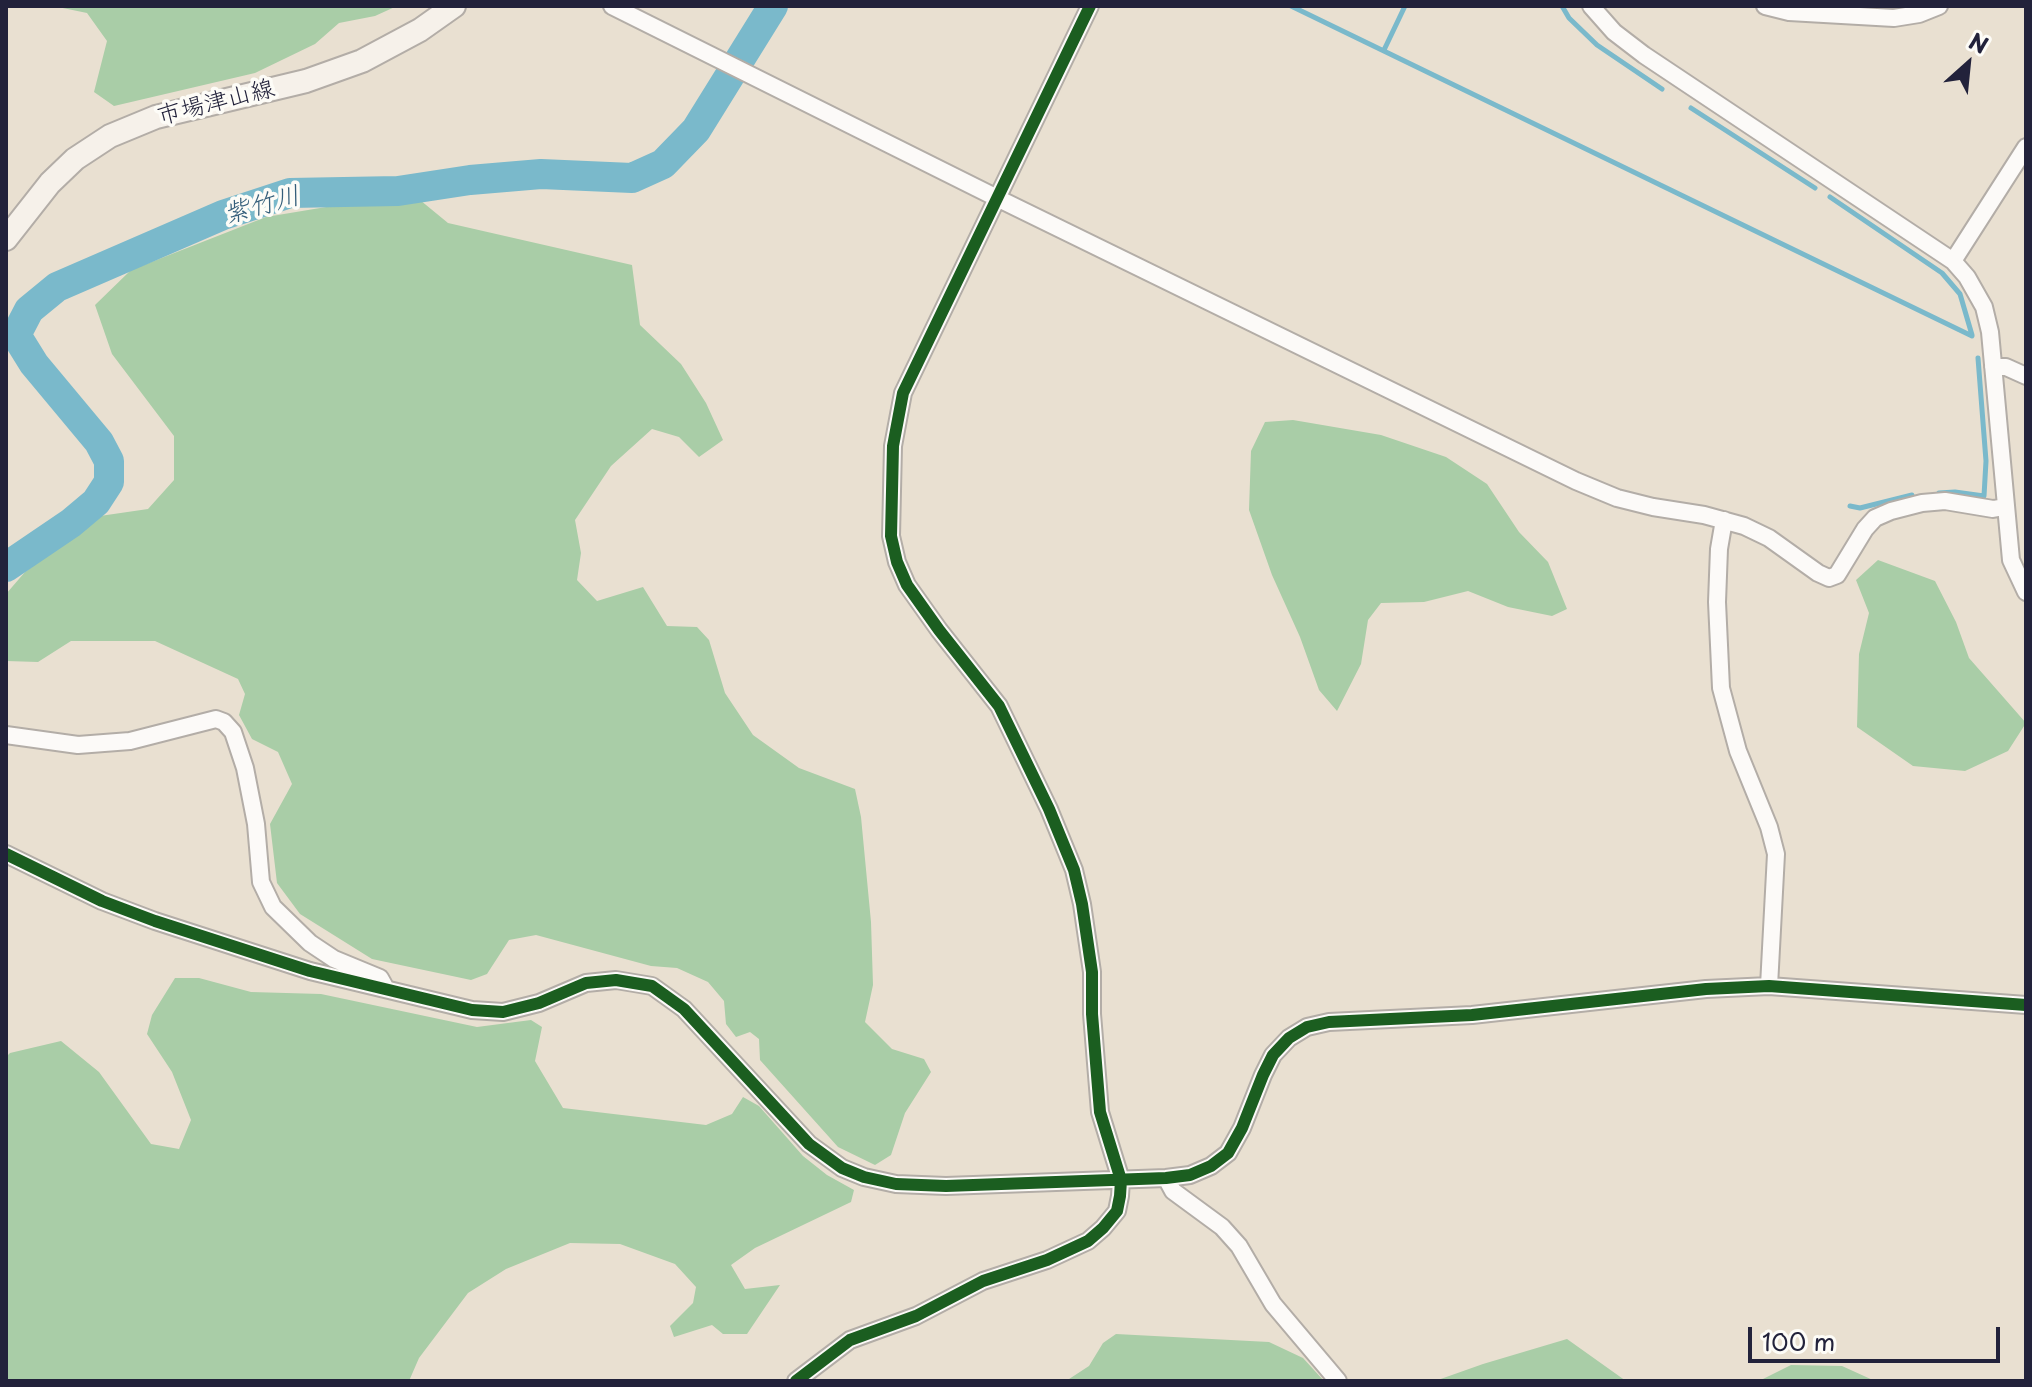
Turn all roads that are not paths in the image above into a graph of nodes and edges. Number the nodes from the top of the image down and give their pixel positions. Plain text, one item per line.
1 (454, 6) edge
2 (612, 6) edge
3 (1090, 6) edge
4 (1591, 6) edge
5 (1765, 6) edge
6 (1939, 6) edge
7 (2026, 147) edge
8 (997, 198) junction
9 (6, 239) edge
10 (1953, 261) junction
11 (1993, 367) junction
12 (2026, 376) edge
13 (2004, 507) junction
14 (1724, 520) junction
15 (2026, 592) edge
16 (6, 735) edge
17 (6, 854) edge
18 (1769, 986) junction
19 (387, 991) junction
20 (2026, 1005) edge
21 (1166, 1178) junction
22 (1121, 1180) junction
23 (796, 1381) edge
24 (1338, 1381) edge

1 - 9 main road, 市場津山線
2 - 8 street
3 - 8 street
4 - 10 street
5 - 6 street
7 - 10 street
8 - 14 street
8 - 22 street
10 - 11 street
11 - 12 street
11 - 13 street
13 - 14 street
13 - 15 street
14 - 18 street
16 - 19 street
17 - 19 street
18 - 20 street
18 - 21 street
19 - 22 street
21 - 22 street
21 - 24 street
22 - 23 street

